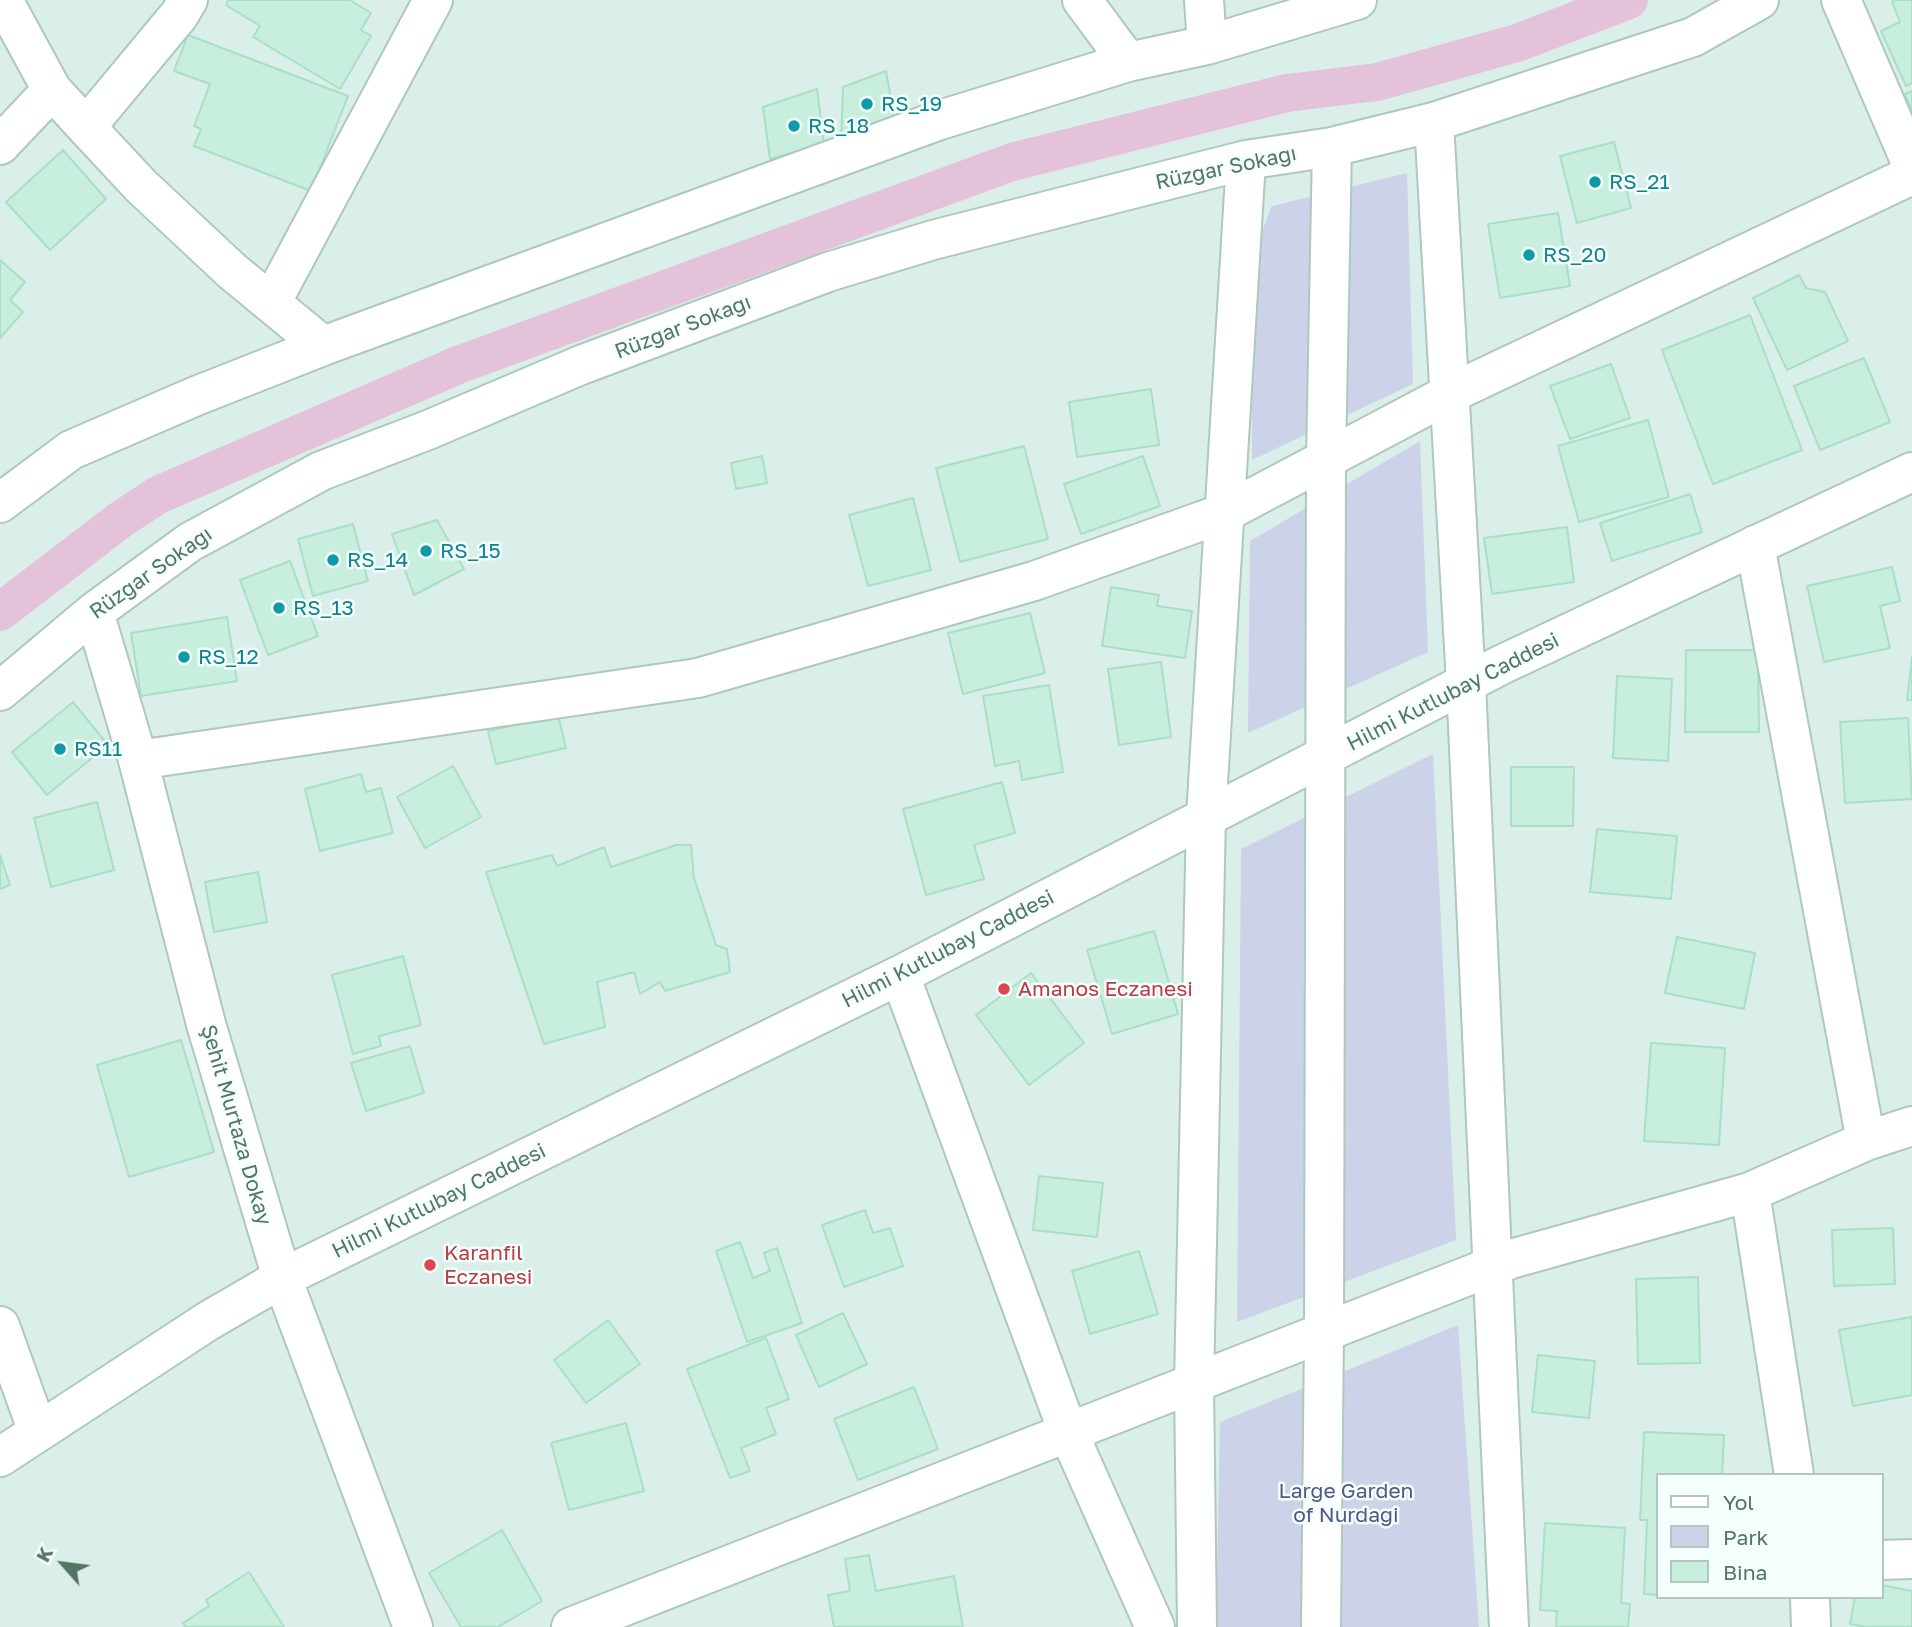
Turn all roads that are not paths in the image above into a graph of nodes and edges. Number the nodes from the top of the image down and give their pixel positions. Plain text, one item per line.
1 (3, 0) edge
2 (188, 0) edge
3 (433, 0) edge
4 (1082, 0) edge
5 (1204, 0) edge
6 (1759, 0) edge
7 (1841, 0) edge
8 (1345, 2) edge
9 (1207, 45) junction
10 (1128, 62) junction
11 (52, 90) junction
12 (1434, 122) junction
13 (86, 127) junction
14 (0, 145) edge
15 (1332, 147) junction
16 (1247, 160) junction
17 (1912, 165) edge
18 (1912, 175) edge
19 (271, 303) junction
20 (323, 346) junction
21 (1449, 394) junction
22 (1326, 459) junction
23 (1912, 472) edge
24 (0, 503) edge
25 (1224, 513) junction
26 (1755, 545) junction
27 (94, 612) junction
28 (1466, 683) junction
29 (0, 691) edge
30 (1326, 756) junction
31 (138, 760) junction
32 (1206, 816) junction
33 (900, 975) junction
34 (1912, 1126) edge
35 (1866, 1141) junction
36 (1750, 1192) junction
37 (1492, 1266) junction
38 (282, 1278) junction
39 (0, 1326) edge
40 (1324, 1332) junction
41 (1194, 1383) junction
42 (38, 1432) junction
43 (1068, 1432) junction
44 (0, 1457) edge
45 (1794, 1473) edge
46 (1912, 1559) edge
47 (1884, 1560) edge
48 (1810, 1599) edge
49 (412, 1627) edge
50 (570, 1627) edge
51 (1155, 1627) edge
52 (1197, 1627) edge
53 (1321, 1627) edge
54 (1508, 1627) edge
55 (1811, 1627) edge

1 - 11 street
2 - 13 street
3 - 19 street
4 - 10 street
5 - 9 street
6 - 12 street, Rüzgar Sokağı
7 - 17 street
8 - 9 street
9 - 10 street
10 - 20 street
11 - 13 street
11 - 14 street
12 - 15 street, Rüzgar Sokağı
12 - 21 street
13 - 19 street
15 - 16 street, Rüzgar Sokağı
15 - 22 street
16 - 25 street
16 - 27 street, Rüzgar Sokağı
18 - 21 street
19 - 20 street
20 - 24 street
21 - 22 street
21 - 28 street
22 - 25 street
22 - 30 street
23 - 26 street, Hilmi Kutlubay Caddesi
25 - 31 street
25 - 32 street
26 - 28 street, Hilmi Kutlubay Caddesi
26 - 35 street
27 - 29 street, Rüzgar Sokağı
27 - 31 street, Şehit Murtaza Dokay
28 - 30 street, Hilmi Kutlubay Caddesi
28 - 37 street
30 - 32 street, Hilmi Kutlubay Caddesi
30 - 40 street
31 - 38 street, Şehit Murtaza Dokay
32 - 33 street, Hilmi Kutlubay Caddesi
32 - 41 street
33 - 38 street, Hilmi Kutlubay Caddesi
33 - 43 street
34 - 35 street
35 - 36 street
36 - 37 street
36 - 45 street
37 - 40 street
37 - 54 street
38 - 42 street, Hilmi Kutlubay Caddesi
38 - 49 street, Şehit Murtaza Dokay
39 - 42 street
40 - 41 street
40 - 53 street
41 - 43 street
41 - 52 street
42 - 44 street, Hilmi Kutlubay Caddesi
43 - 50 street
43 - 51 street
46 - 47 street
48 - 55 street

